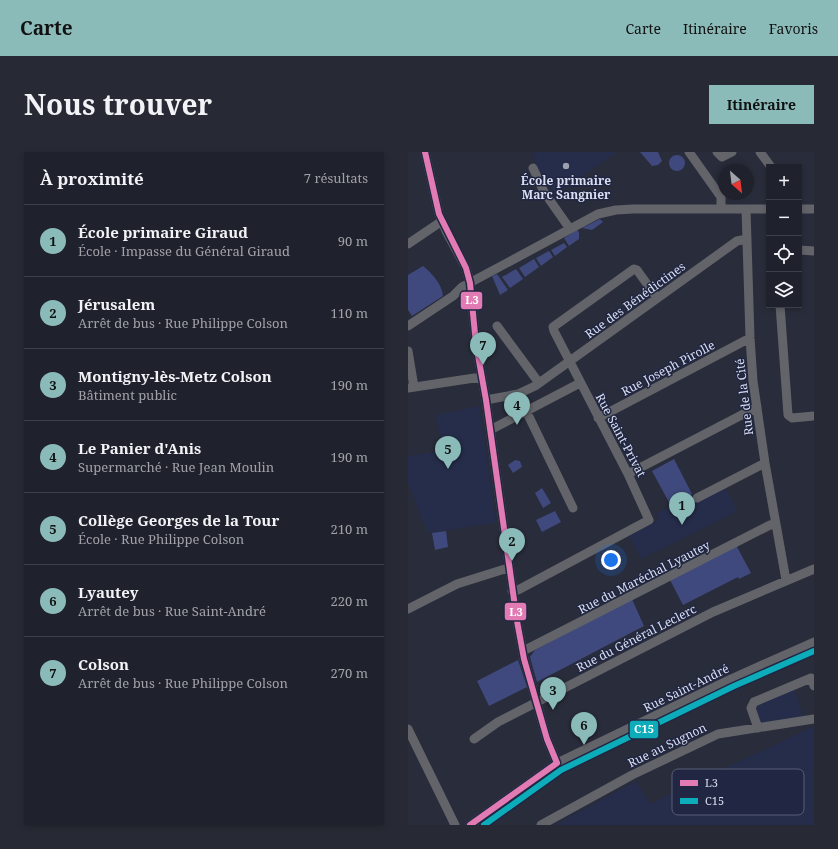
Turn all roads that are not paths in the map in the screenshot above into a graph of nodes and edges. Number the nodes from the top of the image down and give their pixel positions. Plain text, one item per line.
1 (424, 152) edge
2 (689, 152) edge
3 (717, 152) edge
4 (732, 152) edge
5 (760, 152) edge
6 (429, 157) edge
7 (768, 164) edge
8 (533, 168) dead end
9 (721, 209) junction
10 (746, 209) junction
11 (766, 209) edge
12 (802, 209) edge
13 (814, 209) edge
14 (442, 221) junction
15 (570, 229) junction
16 (747, 239) junction
17 (408, 244) edge
18 (802, 250) edge
19 (814, 251) edge
20 (470, 282) junction
21 (657, 298) junction
22 (780, 308) edge
23 (408, 326) edge
24 (498, 326) dead end
25 (750, 338) junction
26 (408, 351) edge
27 (569, 362) junction
28 (481, 377) junction
29 (539, 383) junction
30 (580, 383) junction
31 (411, 387) edge
32 (518, 394) junction
33 (486, 400) junction
34 (757, 407) junction
35 (525, 412) junction
36 (814, 416) edge
37 (598, 418) junction
38 (490, 429) junction
39 (765, 463) junction
40 (628, 474) junction
41 (697, 498) dead end
42 (573, 508) dead end
43 (775, 524) junction
44 (508, 568) junction
45 (814, 569) edge
46 (786, 580) junction
47 (512, 591) junction
48 (408, 609) edge
49 (814, 642) edge
50 (523, 651) junction
51 (814, 686) edge
52 (536, 702) junction
53 (814, 718) edge
54 (758, 728) junction
55 (408, 729) edge
56 (474, 739) dead end
57 (557, 763) junction
58 (454, 825) edge
59 (470, 825) edge
60 (541, 825) edge

1 - 6 street
2 - 9 street
3 - 4 street
5 - 7 street
6 - 14 street
8 - 15 street
9 - 10 street
9 - 15 street
10 - 11 street
10 - 16 street, Rue de la Cité
12 - 13 street
14 - 17 street
14 - 20 street
15 - 20 street
16 - 21 street, Rue des Bénédictines
16 - 25 street, Rue de la Cité
18 - 19 street
20 - 23 street
20 - 28 street
21 - 27 street, Rue des Bénédictines
21 - 27 street, Rue Saint-Privat
22 - 36 street
24 - 29 street
25 - 34 street, Rue de la Cité
25 - 37 street, Rue Joseph Pirolle
26 - 31 street
27 - 29 street, Rue des Bénédictines
27 - 30 street, Rue Saint-Privat
28 - 31 street
28 - 33 street
29 - 32 street, Rue des Bénédictines
30 - 35 street
30 - 37 street, Rue Saint-Privat
32 - 33 street, Rue des Bénédictines
32 - 35 street
33 - 38 street
34 - 39 street, Rue de la Cité
34 - 40 street
35 - 38 street
35 - 42 street
37 - 40 street, Rue Saint-Privat
38 - 44 street
39 - 41 street
39 - 43 street, Rue de la Cité
40 - 47 street, Rue Saint-Privat
43 - 46 street, Rue de la Cité
43 - 50 street, Rue du Maréchal Lyautey
44 - 47 street
44 - 48 street
45 - 46 street, Rue du Général Leclerc
46 - 52 street, Rue du Général Leclerc
47 - 50 street
49 - 57 street, Rue Saint-André
50 - 52 street
51 - 54 street
52 - 56 street, Rue du Général Leclerc
52 - 57 street
53 - 54 street, Rue au Sugnon
54 - 60 street, Rue au Sugnon
55 - 58 street
57 - 59 street, Rue Saint-André

